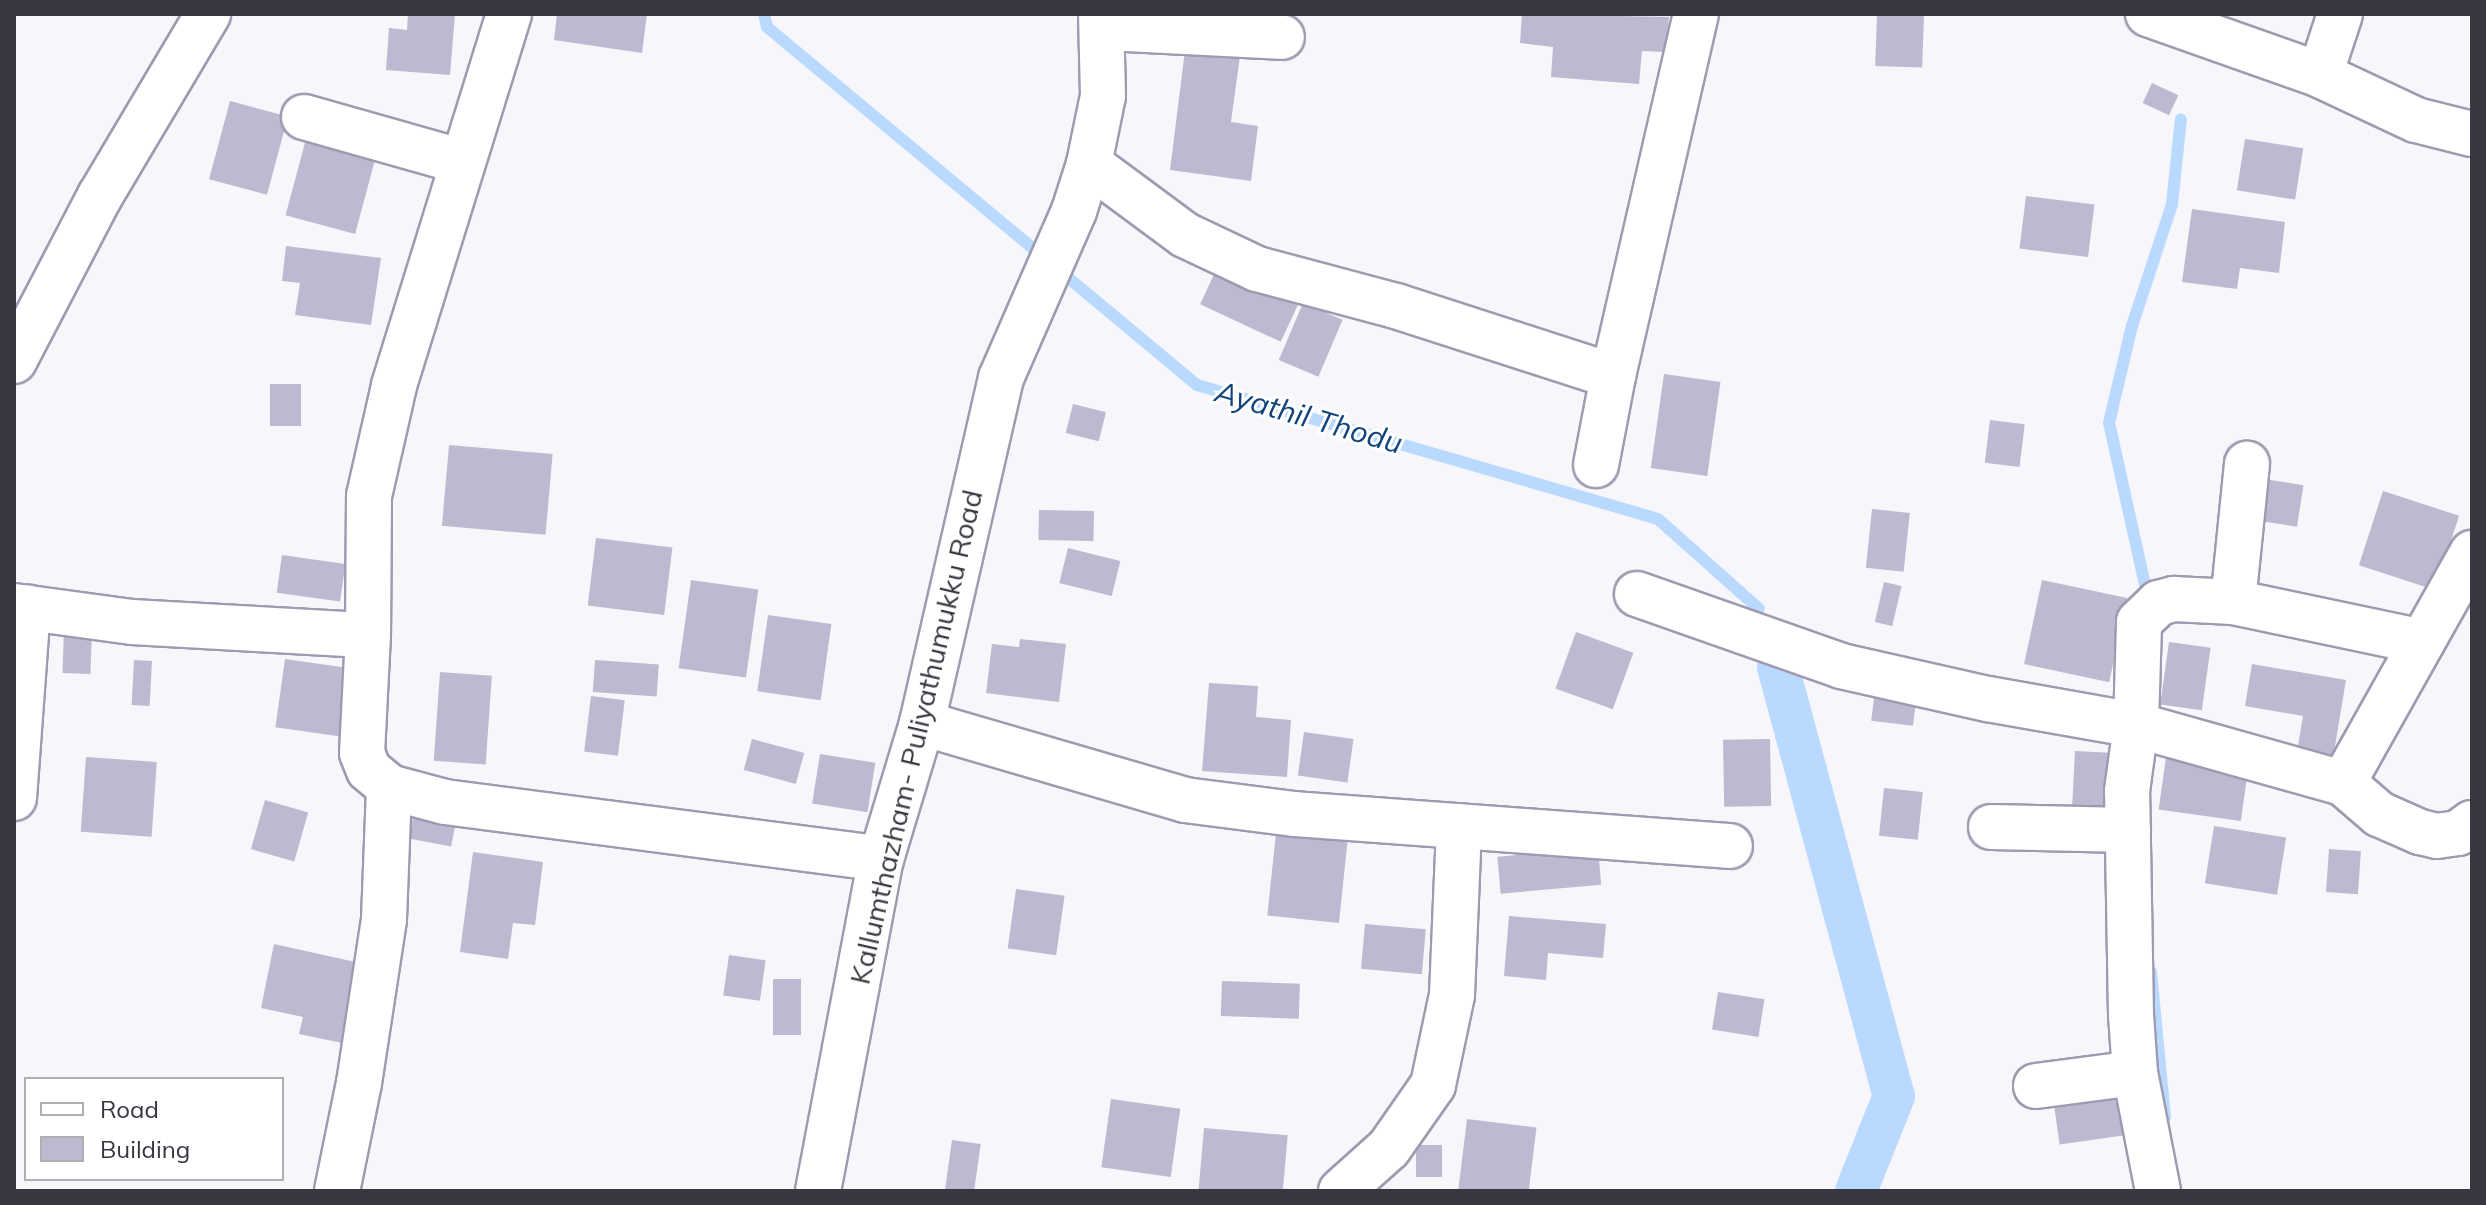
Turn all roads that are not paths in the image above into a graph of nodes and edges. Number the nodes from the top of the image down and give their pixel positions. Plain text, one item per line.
1 (208, 14) edge
2 (509, 14) edge
3 (1696, 14) edge
4 (2148, 14) edge
5 (2340, 14) edge
6 (1102, 21) edge
7 (1282, 37) dead end
8 (2320, 75) junction
9 (304, 117) dead end
10 (2472, 134) edge
11 (463, 162) junction
12 (1089, 164) junction
13 (14, 361) edge
14 (1613, 376) junction
15 (2247, 464) dead end
16 (1596, 465) dead end
17 (2472, 553) edge
18 (1637, 594) dead end
19 (2233, 602) junction
20 (21, 607) edge
21 (368, 635) junction
22 (2422, 642) junction
23 (922, 723) junction
24 (2136, 725) junction
25 (2343, 783) junction
26 (389, 787) junction
27 (14, 798) edge
28 (2472, 823) edge
29 (1459, 826) junction
30 (1991, 827) dead end
31 (2128, 830) junction
32 (1730, 846) dead end
33 (881, 859) junction
34 (2135, 1073) junction
35 (2036, 1086) dead end
36 (337, 1191) edge
37 (818, 1191) edge
38 (1341, 1191) edge
39 (2158, 1191) edge

1 - 13 street
2 - 11 street
3 - 14 street
4 - 8 street
5 - 8 street
6 - 7 street
6 - 12 street
8 - 10 street
9 - 11 street
11 - 21 street
12 - 14 street
12 - 23 street, Kallumthazham- Puliyathumukku Road
14 - 16 street
15 - 19 street
17 - 22 street
18 - 24 street
19 - 22 street
19 - 24 street
20 - 21 street
20 - 27 street
21 - 26 street
22 - 25 street
23 - 29 street
23 - 33 street, Kallumthazham- Puliyathumukku Road
24 - 25 street
24 - 31 street
25 - 28 street
26 - 33 street
26 - 36 street
29 - 32 street
29 - 38 street
30 - 31 street
31 - 34 street
33 - 37 street, Kallumthazham- Puliyathumukku Road
34 - 35 street
34 - 39 street

